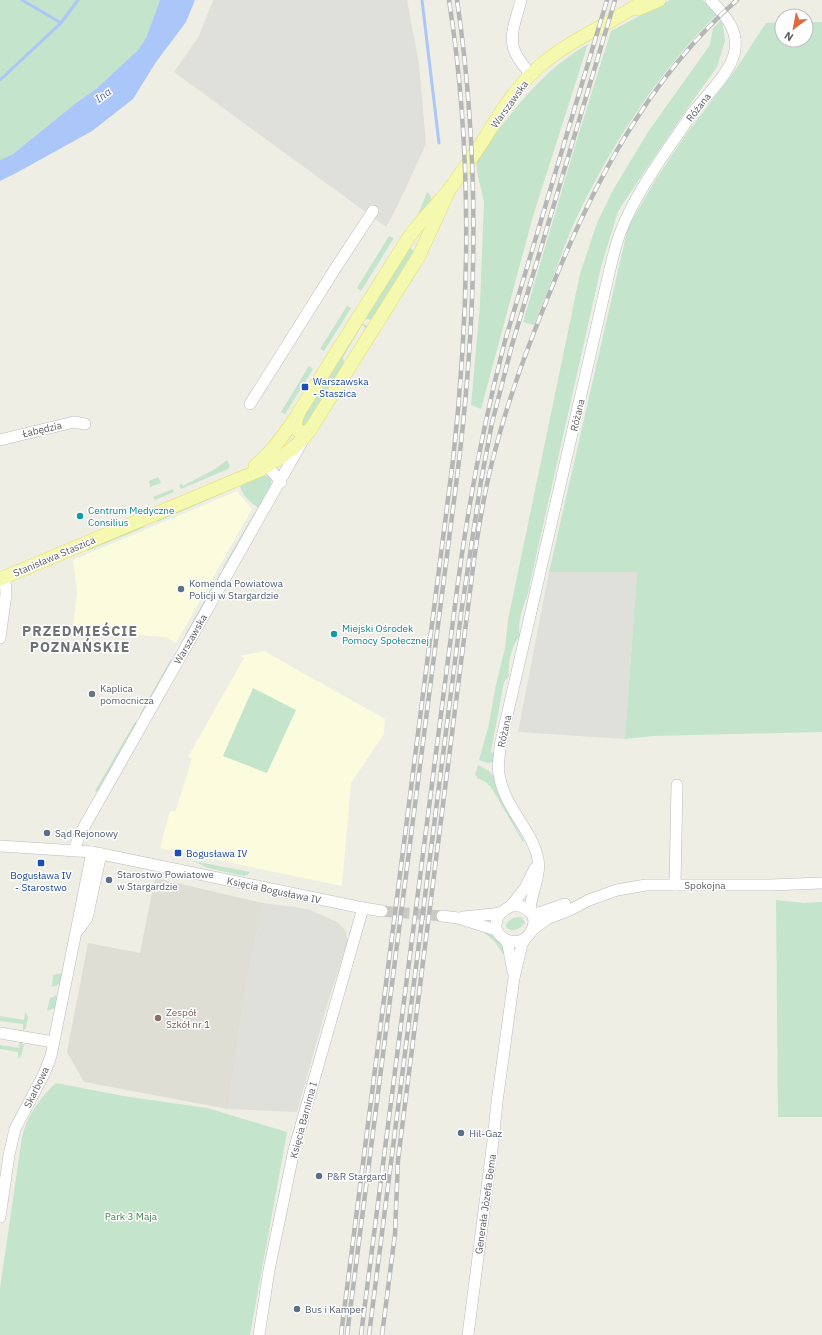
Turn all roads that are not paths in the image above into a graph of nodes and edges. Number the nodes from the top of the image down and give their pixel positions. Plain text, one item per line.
1 (521, 0) edge
2 (645, 0) edge
3 (659, 0) edge
4 (712, 0) edge
5 (626, 14) junction
6 (530, 75) junction
7 (450, 188) junction
8 (373, 211) dead end
9 (409, 237) junction
10 (419, 256) junction
11 (250, 404) dead end
12 (299, 412) junction
13 (85, 424) dead end
14 (308, 432) junction
15 (0, 440) edge
16 (265, 463) junction
17 (281, 482) junction
18 (2, 578) edge
19 (0, 638) edge
20 (677, 785) dead end
21 (0, 846) edge
22 (74, 850) junction
23 (96, 853) junction
24 (538, 858) junction
25 (822, 884) edge
26 (675, 885) junction
27 (590, 900) junction
28 (363, 908) junction
29 (506, 909) junction
30 (382, 911) tunnel mouth
31 (531, 911) junction
32 (442, 916) tunnel mouth
33 (458, 918) junction
34 (496, 930) junction
35 (529, 934) junction
36 (505, 940) junction
37 (514, 978) junction
38 (0, 1033) edge
39 (53, 1042) junction
40 (0, 1214) edge
41 (259, 1335) edge
42 (468, 1335) edge

1 - 6 street
2 - 5 main road, Warszawska
3 - 5 main road, Warszawska
4 - 24 street, Różana
5 - 6 main road, Warszawska
6 - 7 main road, Warszawska
7 - 9 main road, Warszawska
7 - 10 main road, Warszawska
8 - 11 street
9 - 10 main road
9 - 12 main road, Warszawska
10 - 14 main road, Warszawska
12 - 14 main road, Warszawska
12 - 16 main road, Stanisława Staszica
13 - 15 street, Łabędzia
14 - 16 main road, Stanisława Staszica
14 - 17 street, Warszawska
16 - 17 street
16 - 18 main road, Stanisława Staszica
17 - 22 street, Warszawska
18 - 19 street
20 - 26 street
21 - 22 street, Księcia Bogusława IV
22 - 23 street, Księcia Bogusława IV
23 - 28 street, Księcia Bogusława IV
23 - 39 street, Skarbowa
24 - 29 street
24 - 31 street, Różana
25 - 26 street, Spokojna
26 - 27 street, Spokojna
27 - 31 street, Spokojna
27 - 35 street, Spokojna
28 - 30 street, Księcia Bogusława IV
28 - 41 street, Księcia Barnima I
29 - 31 street
29 - 33 street
29 - 34 street
31 - 35 street
32 - 33 street
33 - 34 street
34 - 36 street
35 - 36 street
35 - 37 street, Generała Józefa Bema
36 - 37 street, Generała Józefa Bema
37 - 42 street, Generała Józefa Bema
38 - 39 street
39 - 40 street, Skarbowa

